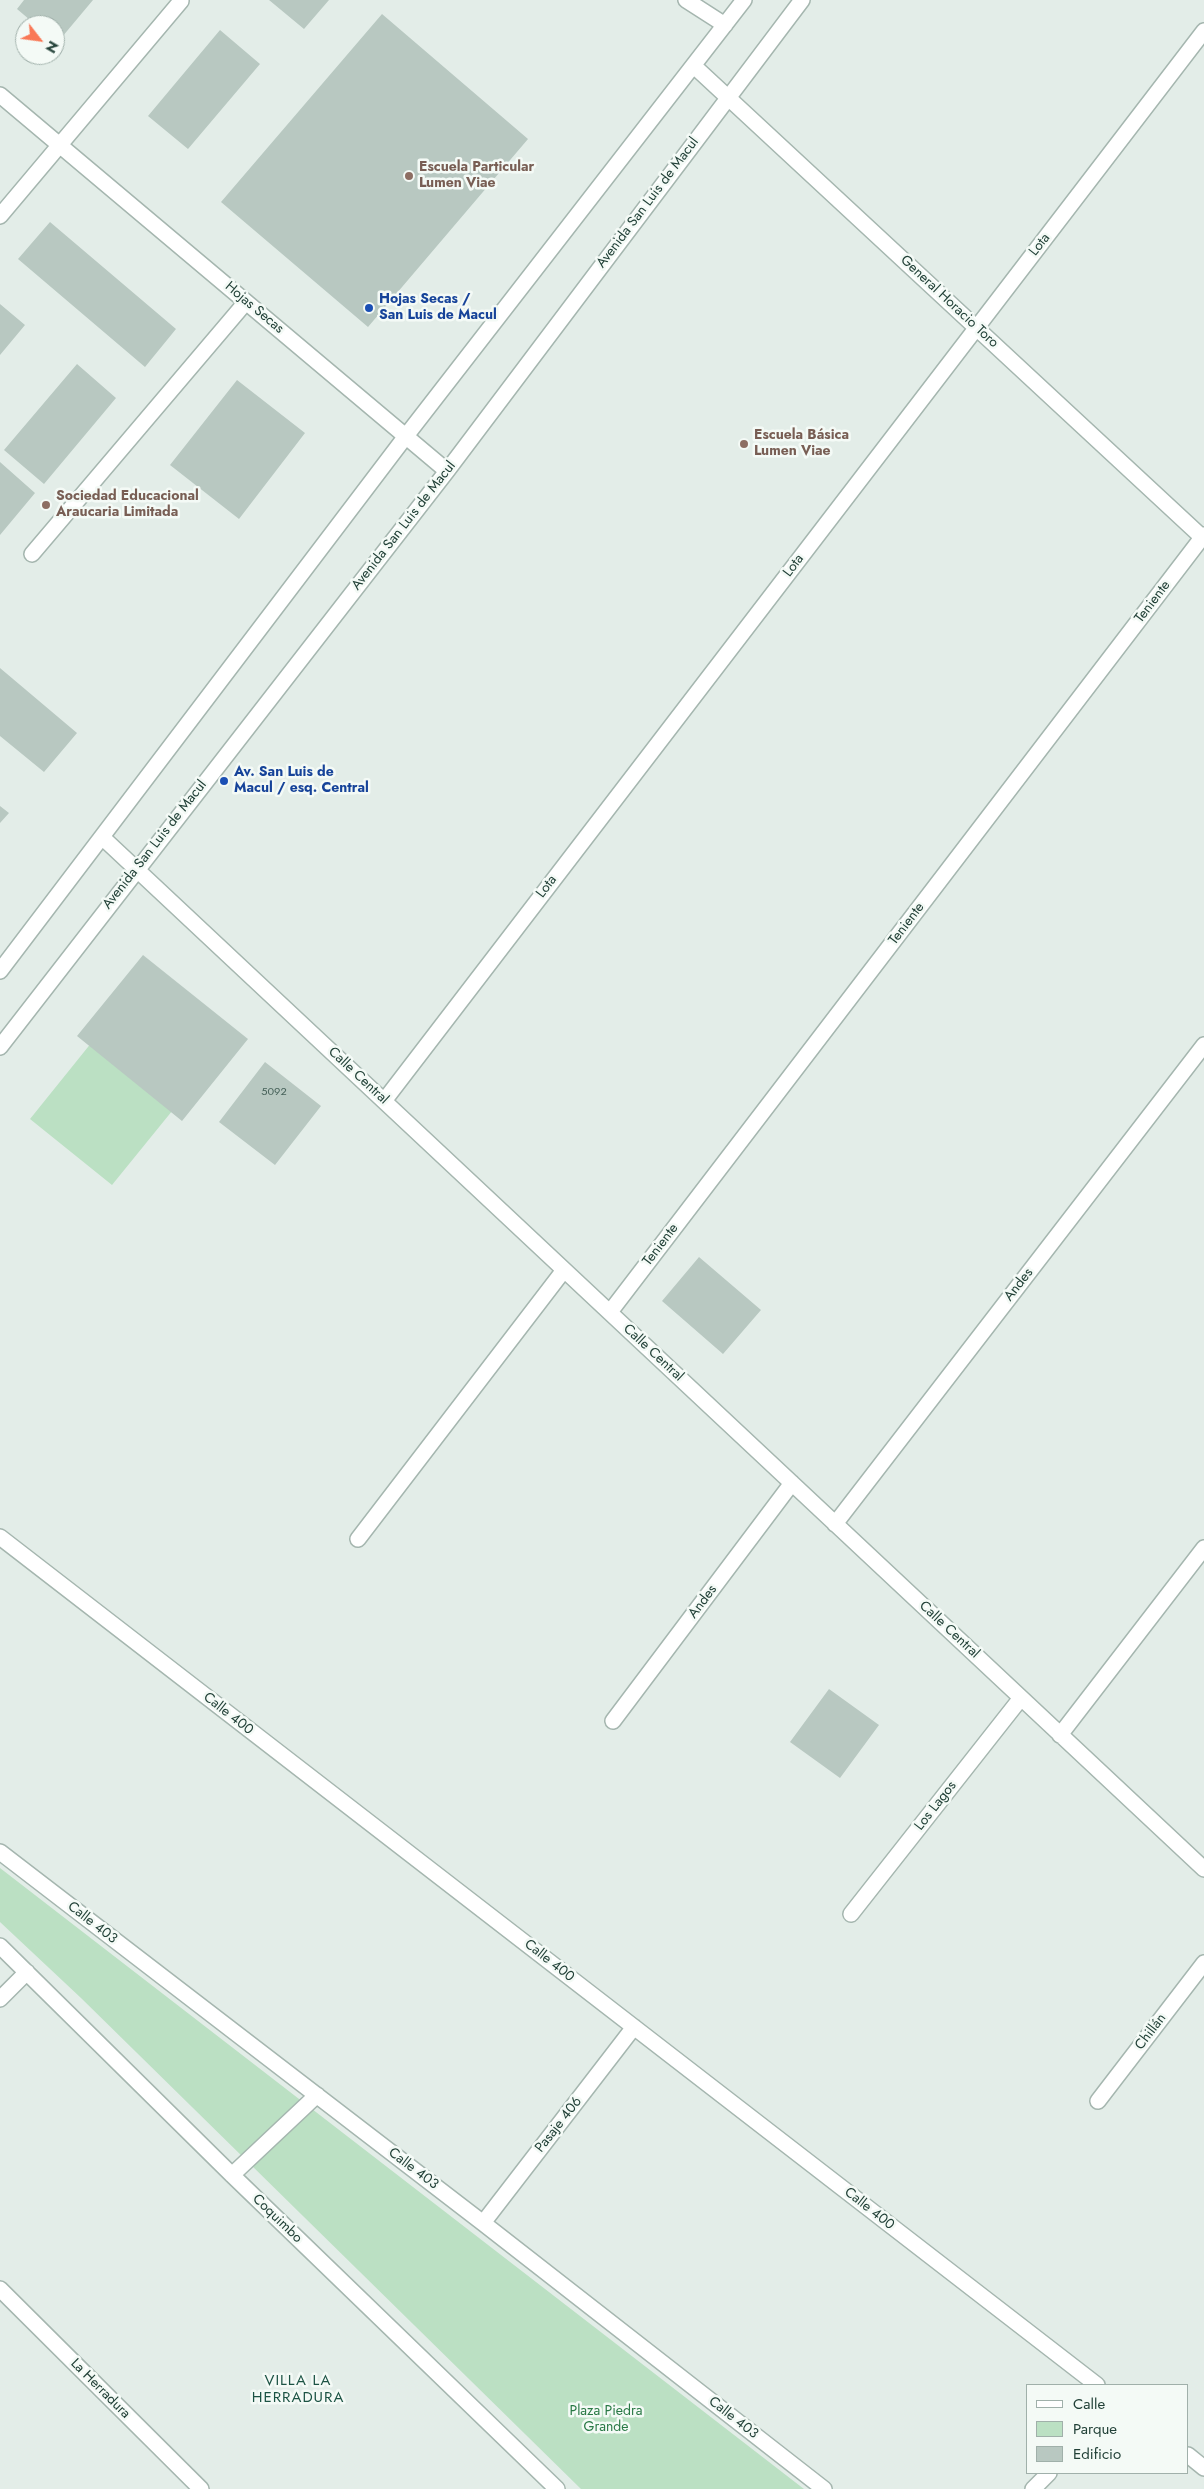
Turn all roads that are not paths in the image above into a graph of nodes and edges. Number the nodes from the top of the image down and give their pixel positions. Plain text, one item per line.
1 (686, 0) edge
2 (744, 0) edge
3 (802, 0) edge
4 (181, 1) edge
5 (725, 25) junction
6 (1204, 31) edge
7 (694, 66) junction
8 (0, 95) edge
9 (728, 97) junction
10 (60, 145) junction
11 (0, 216) edge
12 (246, 302) junction
13 (976, 327) junction
14 (406, 436) junction
15 (447, 472) junction
16 (1203, 537) edge
17 (32, 554) dead end
18 (102, 838) junction
19 (136, 869) junction
20 (0, 971) edge
21 (1204, 1045) edge
22 (0, 1047) edge
23 (384, 1100) junction
24 (564, 1270) junction
25 (610, 1312) junction
26 (792, 1484) junction
27 (835, 1524) junction
28 (0, 1537) edge
29 (358, 1539) dead end
30 (1204, 1548) edge
31 (1021, 1698) junction
32 (613, 1721) dead end
33 (1060, 1734) junction
34 (0, 1852) edge
35 (1204, 1869) edge
36 (851, 1914) dead end
37 (0, 1946) edge
38 (1204, 1962) edge
39 (27, 1972) junction
40 (0, 1999) edge
41 (634, 2027) junction
42 (316, 2095) junction
43 (1098, 2101) dead end
44 (232, 2175) junction
45 (484, 2223) junction
46 (0, 2288) edge
47 (1096, 2384) edge
48 (1189, 2456) edge
49 (1204, 2468) edge
50 (1048, 2474) edge
51 (201, 2489) edge
52 (556, 2489) edge
53 (824, 2489) edge
54 (1033, 2489) edge

1 - 5 street
2 - 5 street
3 - 9 street, Avenida San Luis de Macul
4 - 10 street
5 - 7 street
6 - 13 street, Lota
7 - 9 street, General Horacio Toro
7 - 14 street
8 - 10 street, Hojas Secas
9 - 13 street, General Horacio Toro
9 - 15 street, Avenida San Luis de Macul
10 - 11 street
10 - 12 street, Hojas Secas
12 - 14 street, Hojas Secas
12 - 17 street
13 - 16 street, General Horacio Toro
13 - 23 street, Lota
14 - 15 street, Hojas Secas
14 - 18 street
15 - 19 street, Avenida San Luis de Macul
16 - 25 street, Teniente
18 - 19 street, Calle Central
18 - 20 street
19 - 22 street, Avenida San Luis de Macul
19 - 23 street, Calle Central
21 - 27 street, Andes
23 - 24 street, Calle Central
24 - 25 street, Calle Central
24 - 29 street
25 - 26 street, Calle Central
26 - 27 street, Calle Central
26 - 32 street, Andes
27 - 31 street, Calle Central
28 - 41 street, Calle 400
30 - 33 street
31 - 33 street, Calle Central
31 - 36 street, Los Lagos
33 - 35 street, Calle Central
34 - 42 street, Calle 403
37 - 39 street, Coquimbo
38 - 43 street, Chillán
39 - 40 street
39 - 44 street, Coquimbo
41 - 45 street, Pasaje 406
41 - 47 street, Calle 400
42 - 44 street
42 - 45 street, Calle 403
44 - 52 street, Coquimbo
45 - 53 street, Calle 403
46 - 51 street, La Herradura
48 - 49 street
50 - 54 street

